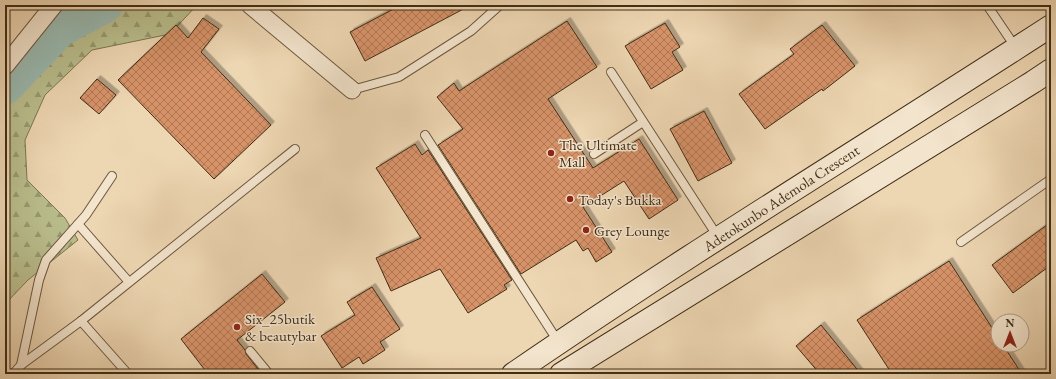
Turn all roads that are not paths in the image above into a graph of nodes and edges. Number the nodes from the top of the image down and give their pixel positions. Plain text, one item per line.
1 (54, 5) edge
2 (250, 5) edge
3 (500, 5) edge
4 (987, 5) edge
5 (1051, 26) edge
6 (1016, 49) junction
7 (5, 66) edge
8 (1051, 70) edge
9 (611, 72) dead end
10 (352, 90) joint
11 (643, 122) junction
12 (425, 135) dead end
13 (295, 149) dead end
14 (594, 154) dead end
15 (112, 176) dead end
16 (1051, 179) edge
17 (78, 224) junction
18 (719, 238) junction
19 (961, 242) dead end
20 (129, 282) junction
21 (82, 321) junction
22 (559, 343) junction
23 (250, 351) dead end
24 (21, 365) junction
25 (12, 374) edge
26 (128, 374) edge
27 (269, 374) edge
28 (513, 374) edge
29 (561, 374) edge

1 - 7 street
2 - 10 street
3 - 10 lane
4 - 6 lane
5 - 6 main road, Adetokunbo Ademola Crescent
6 - 18 main road, Adetokunbo Ademola Crescent
8 - 29 main road
9 - 11 lane
11 - 14 lane
11 - 18 lane
12 - 22 lane
13 - 20 lane
15 - 17 lane
16 - 19 lane
17 - 20 lane
17 - 24 lane
18 - 22 main road, Adetokunbo Ademola Crescent
20 - 21 lane
21 - 24 lane
21 - 26 lane
22 - 28 main road, Adetokunbo Ademola Crescent
23 - 27 lane
24 - 25 lane

